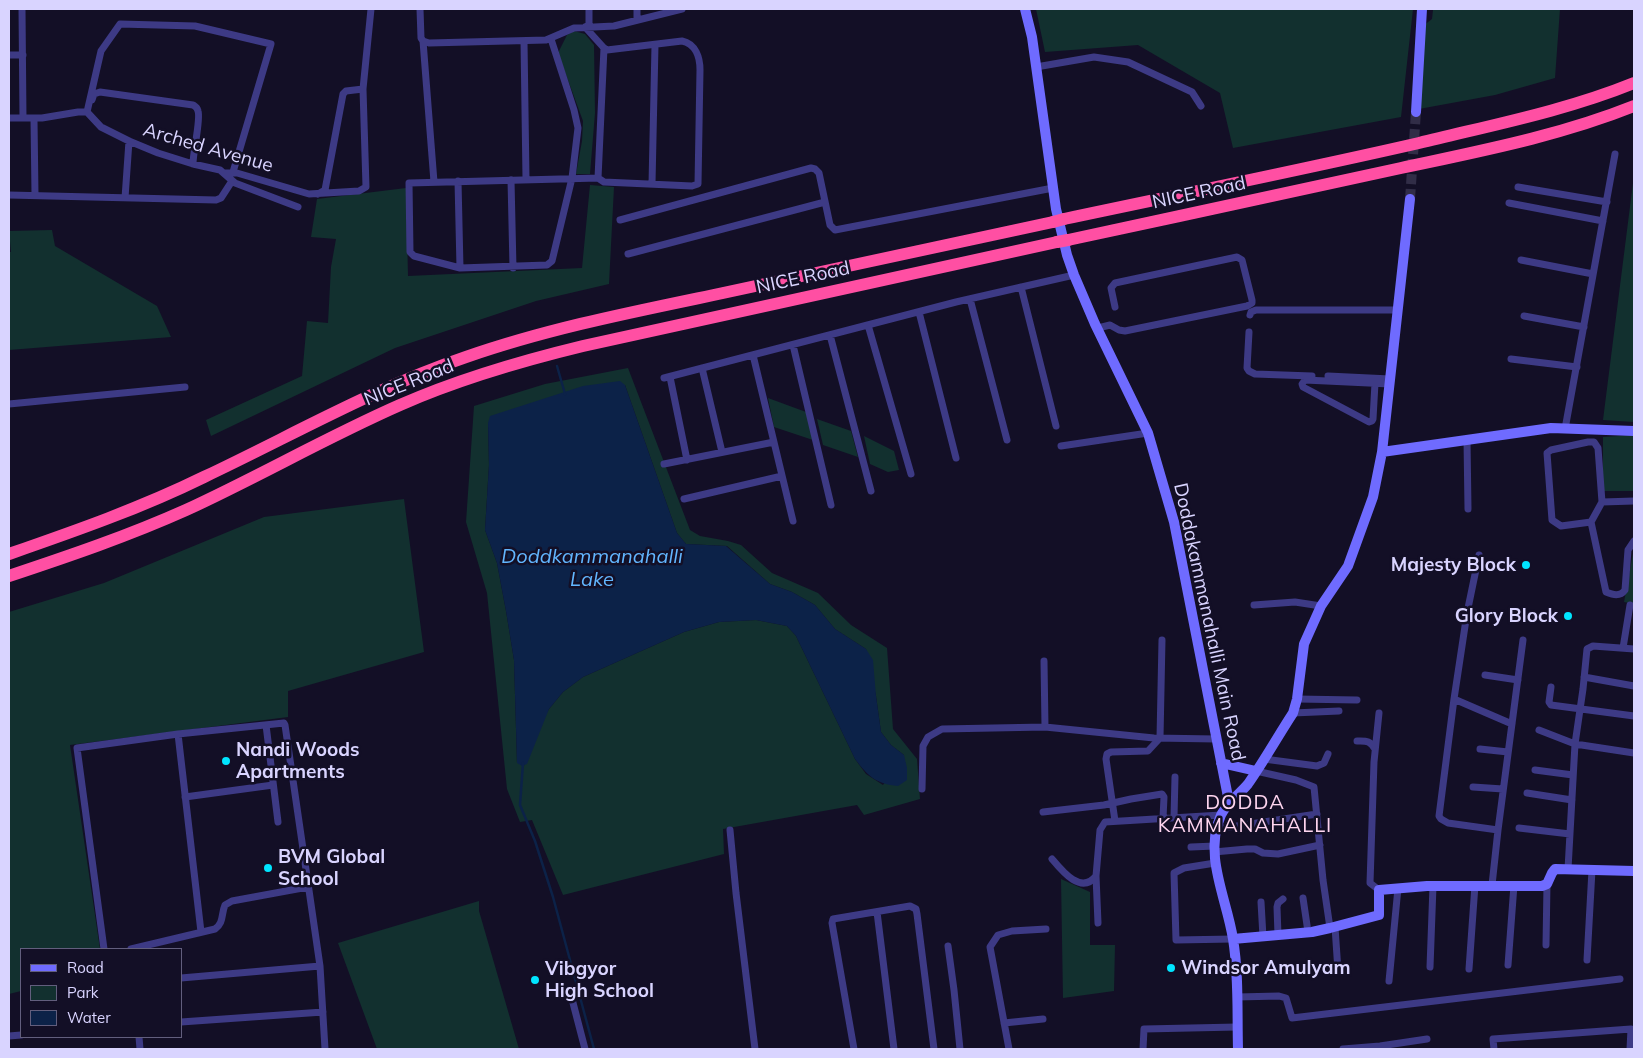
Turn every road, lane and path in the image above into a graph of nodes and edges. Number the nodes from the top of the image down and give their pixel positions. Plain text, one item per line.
1 (22, 9) edge
2 (370, 9) edge
3 (420, 9) edge
4 (589, 9) edge
5 (637, 9) edge
6 (682, 9) edge
7 (1025, 9) edge
8 (1422, 9) edge
9 (637, 20) junction
10 (588, 27) junction
11 (551, 39) junction
12 (422, 41) junction
13 (524, 41) junction
14 (655, 45) junction
15 (604, 48) junction
16 (9, 55) edge
17 (23, 55) junction
18 (1036, 67) junction
19 (1634, 83) edge
20 (363, 89) junction
21 (1200, 106) dead end
22 (1634, 106) edge
23 (87, 112) junction
24 (1416, 112) tunnel mouth
25 (9, 118) edge
26 (23, 118) junction
27 (34, 119) junction
28 (129, 141) junction
29 (1615, 154) dead end
30 (193, 164) junction
31 (233, 172) junction
32 (224, 173) junction
33 (572, 178) junction
34 (598, 178) junction
35 (511, 180) junction
36 (526, 180) junction
37 (232, 181) junction
38 (458, 181) junction
39 (434, 182) junction
40 (652, 184) junction
41 (1518, 187) dead end
42 (1053, 188) junction
43 (318, 194) junction
44 (9, 195) edge
45 (35, 195) junction
46 (125, 198) junction
47 (1410, 199) tunnel mouth
48 (826, 202) junction
49 (1607, 202) junction
50 (1510, 203) dead end
51 (298, 207) dead end
52 (620, 220) dead end
53 (1603, 221) junction
54 (628, 254) dead end
55 (1521, 260) dead end
56 (460, 268) junction
57 (513, 268) junction
58 (1593, 274) junction
59 (1074, 275) junction
60 (1021, 287) junction
61 (970, 299) junction
62 (1115, 307) dead end
63 (1398, 310) junction
64 (919, 312) junction
65 (1250, 315) dead end
66 (1524, 316) dead end
67 (868, 325) junction
68 (1098, 328) junction
69 (1584, 328) junction
70 (1249, 332) dead end
71 (830, 335) junction
72 (793, 345) junction
73 (753, 355) junction
74 (1511, 359) dead end
75 (1577, 367) junction
76 (702, 368) junction
77 (1390, 381) junction
78 (1375, 383) junction
79 (185, 386) dead end
80 (9, 404) edge
81 (1056, 426) dead end
82 (1565, 429) junction
83 (1591, 430) junction
84 (1634, 431) edge
85 (1148, 433) junction
86 (1007, 440) dead end
87 (1466, 440) junction
88 (774, 442) junction
89 (1591, 442) junction
90 (1062, 446) dead end
91 (722, 452) junction
92 (1382, 452) junction
93 (956, 458) dead end
94 (687, 460) junction
95 (664, 464) dead end
96 (910, 474) dead end
97 (782, 476) junction
98 (871, 491) dead end
99 (684, 499) dead end
100 (1634, 501) edge
101 (1602, 502) junction
102 (832, 505) dead end
103 (1468, 509) dead end
104 (793, 521) dead end
105 (1591, 522) junction
106 (1634, 542) edge
107 (9, 554) edge
108 (1479, 555) dead end
109 (9, 576) edge
110 (1254, 604) dead end
111 (1630, 604) dead end
112 (1321, 606) junction
113 (1162, 640) dead end
114 (1523, 640) dead end
115 (1623, 648) junction
116 (1634, 649) edge
117 (1044, 661) dead end
118 (1485, 675) dead end
119 (1584, 677) junction
120 (1518, 680) junction
121 (1634, 686) edge
122 (1551, 687) dead end
123 (1454, 699) junction
124 (1296, 700) junction
125 (1357, 700) dead end
126 (1580, 709) junction
127 (1339, 711) dead end
128 (1293, 713) junction
129 (1379, 713) dead end
130 (1634, 716) edge
131 (1512, 724) junction
132 (266, 725) junction
133 (1045, 727) junction
134 (1539, 730) dead end
135 (178, 734) junction
136 (1160, 738) junction
137 (1216, 739) junction
138 (1357, 741) dead end
139 (1575, 744) junction
140 (1375, 749) junction
141 (1480, 749) dead end
142 (1508, 752) junction
143 (1634, 753) edge
144 (1328, 754) dead end
145 (1264, 759) junction
146 (1221, 763) junction
147 (1535, 770) dead end
148 (1256, 771) junction
149 (1573, 775) junction
150 (1175, 777) dead end
151 (273, 785) junction
152 (1473, 787) dead end
153 (922, 789) dead end
154 (1503, 789) junction
155 (1527, 793) dead end
156 (185, 797) junction
157 (1572, 800) junction
158 (1229, 802) junction
159 (1112, 804) junction
160 (1043, 812) dead end
161 (1317, 814) junction
162 (1220, 815) junction
163 (1174, 817) junction
164 (1163, 818) junction
165 (1114, 821) junction
166 (278, 822) dead end
167 (1519, 828) dead end
168 (1217, 829) junction
169 (730, 830) dead end
170 (1498, 830) junction
171 (1570, 834) junction
172 (1320, 846) junction
173 (1191, 847) dead end
174 (1215, 849) junction
175 (1052, 859) dead end
176 (1215, 863) junction
177 (1568, 869) junction
178 (1592, 870) junction
179 (1634, 871) edge
180 (1096, 876) junction
181 (1548, 884) junction
182 (1475, 885) junction
183 (1492, 885) junction
184 (1514, 885) junction
185 (308, 886) junction
186 (1433, 886) junction
187 (1398, 888) junction
188 (1379, 890) junction
189 (1303, 898) dead end
190 (1283, 899) dead end
191 (1261, 902) dead end
192 (877, 912) junction
193 (1098, 923) dead end
194 (1333, 928) junction
195 (1046, 929) dead end
196 (201, 932) junction
197 (1308, 932) junction
198 (1278, 936) junction
199 (1263, 937) junction
200 (1233, 938) junction
201 (1546, 945) dead end
202 (948, 946) dead end
203 (104, 948) edge
204 (135, 948) edge
205 (1588, 960) dead end
206 (1508, 965) dead end
207 (320, 966) junction
208 (1430, 967) dead end
209 (1469, 969) dead end
210 (1338, 971) dead end
211 (182, 978) edge
212 (1620, 979) dead end
213 (1389, 981) dead end
214 (1238, 997) junction
215 (572, 999) dead end
216 (323, 1012) junction
217 (1043, 1019) dead end
218 (182, 1022) edge
219 (1004, 1023) junction
220 (1237, 1027) junction
221 (1427, 1039) dead end
222 (1406, 1046) edge
223 (1378, 1048) edge
224 (325, 1049) edge
225 (585, 1049) edge
226 (756, 1049) edge
227 (854, 1049) edge
228 (894, 1049) edge
229 (934, 1049) edge
230 (960, 1049) edge
231 (1009, 1049) edge
232 (1143, 1049) edge
233 (1238, 1049) edge
234 (1343, 1049) edge
235 (1352, 1049) edge
236 (1494, 1049) edge
237 (1630, 1049) edge

1 - 17 street
2 - 20 street
3 - 12 street
4 - 10 street
5 - 9 street
6 - 9 street
7 - 18 street, Doddakammanahalli Main Road
8 - 24 street
9 - 10 street
10 - 11 street
10 - 15 street
11 - 13 street
11 - 33 street
12 - 13 street
12 - 39 street
13 - 36 street
14 - 15 street
14 - 40 street
14 - 40 street
15 - 34 street
16 - 17 street
17 - 26 street
18 - 21 street
18 - 42 street, Doddakammanahalli Main Road
19 - 107 highway, NICE Road
20 - 43 street
20 - 43 street, Arched Avenue
22 - 109 highway, NICE Road
23 - 27 street
23 - 28 street, Arched Avenue
23 - 30 street
23 - 31 street
25 - 26 street
26 - 27 street
27 - 45 street
28 - 30 street, Arched Avenue
28 - 46 street
29 - 49 street
30 - 32 street, Arched Avenue
31 - 32 street, Arched Avenue
31 - 43 street, Arched Avenue
32 - 37 street
33 - 34 street
33 - 36 street
33 - 57 street
34 - 40 street
35 - 36 street
35 - 38 street
35 - 57 street
37 - 46 street
37 - 51 street
38 - 39 street
38 - 56 street
39 - 56 street
41 - 49 street
42 - 48 street
42 - 59 street, Doddakammanahalli Main Road
44 - 45 street
45 - 46 street
47 - 63 street
48 - 52 street
48 - 54 street
49 - 53 street
50 - 53 street
53 - 58 street
55 - 58 street
56 - 57 street
58 - 69 street
59 - 60 street
59 - 68 street, Doddakammanahalli Main Road
60 - 61 street
60 - 81 street
61 - 64 street
61 - 86 street
62 - 68 street
63 - 65 street
63 - 77 street
64 - 67 street
64 - 93 street
66 - 69 street
67 - 71 street
67 - 96 street
68 - 85 street, Doddakammanahalli Main Road
69 - 75 street
70 - 77 street
71 - 72 street
71 - 98 street
72 - 73 street
72 - 102 street
73 - 76 street
73 - 88 street
74 - 75 street
75 - 82 street
76 - 91 street
76 - 94 street
77 - 78 street
77 - 92 street
78 - 78 street
79 - 80 street
82 - 83 street
82 - 87 street
83 - 84 street
83 - 89 street
85 - 90 street
85 - 137 street, Doddakammanahalli Main Road
87 - 92 street
87 - 103 street
88 - 91 street
88 - 97 street
89 - 101 street
89 - 105 street
91 - 94 street
92 - 112 street
94 - 95 street
97 - 99 street
97 - 104 street
100 - 101 street
101 - 105 street
105 - 106 street
108 - 123 street
110 - 112 street
111 - 115 street
112 - 124 street
113 - 136 street
114 - 120 street
115 - 116 street
115 - 119 street
117 - 133 street
118 - 120 street
119 - 121 street
119 - 126 street
120 - 131 street
122 - 126 street
123 - 131 street
123 - 170 street
124 - 125 street
124 - 128 street
126 - 130 street
126 - 139 street
127 - 128 street
128 - 145 street
129 - 140 street
131 - 142 street
132 - 135 street
132 - 151 street
132 - 185 street
133 - 136 street
133 - 153 street
134 - 139 street
135 - 156 street
135 - 203 street
136 - 137 street
136 - 159 street
137 - 146 street, Doddakammanahalli Main Road
138 - 140 street
139 - 143 street
139 - 149 street
140 - 188 street
141 - 142 street
142 - 154 street
144 - 145 street
145 - 148 street
146 - 148 street
146 - 158 street, Doddakammanahalli Main Road
147 - 149 street
148 - 158 street
148 - 161 street
149 - 157 street
150 - 163 street
151 - 156 street
151 - 166 street
152 - 154 street
154 - 170 street
155 - 157 street
156 - 196 street
157 - 171 street
158 - 162 street
159 - 160 street
159 - 164 street
159 - 165 street
161 - 168 street
161 - 172 street
162 - 163 street
162 - 168 street
163 - 164 street
164 - 165 street
165 - 180 street
167 - 171 street
168 - 174 street
169 - 226 street
170 - 183 street
171 - 177 street
172 - 174 street
172 - 194 street
173 - 174 street
174 - 176 street
175 - 180 street
176 - 200 street
176 - 200 street
177 - 178 street
177 - 181 street
178 - 179 street
178 - 205 street
180 - 193 street
181 - 184 street
181 - 201 street
182 - 183 street
182 - 186 street
182 - 209 street
183 - 184 street
184 - 206 street
185 - 196 street
185 - 207 street
186 - 187 street
186 - 208 street
187 - 188 street
187 - 213 street
188 - 194 street
189 - 197 street
190 - 198 street
191 - 199 street
192 - 227 street
192 - 228 street
192 - 229 street
194 - 197 street
194 - 210 street
195 - 219 street
196 - 204 street
197 - 198 street
198 - 199 street
199 - 200 street
200 - 214 street
202 - 230 street
207 - 211 street
207 - 216 street
212 - 214 street
214 - 220 street
215 - 225 street
216 - 218 street
216 - 224 street
217 - 219 street
219 - 231 street
220 - 232 street
220 - 233 street
221 - 222 street
222 - 223 street
223 - 235 street
234 - 235 street
236 - 237 street

